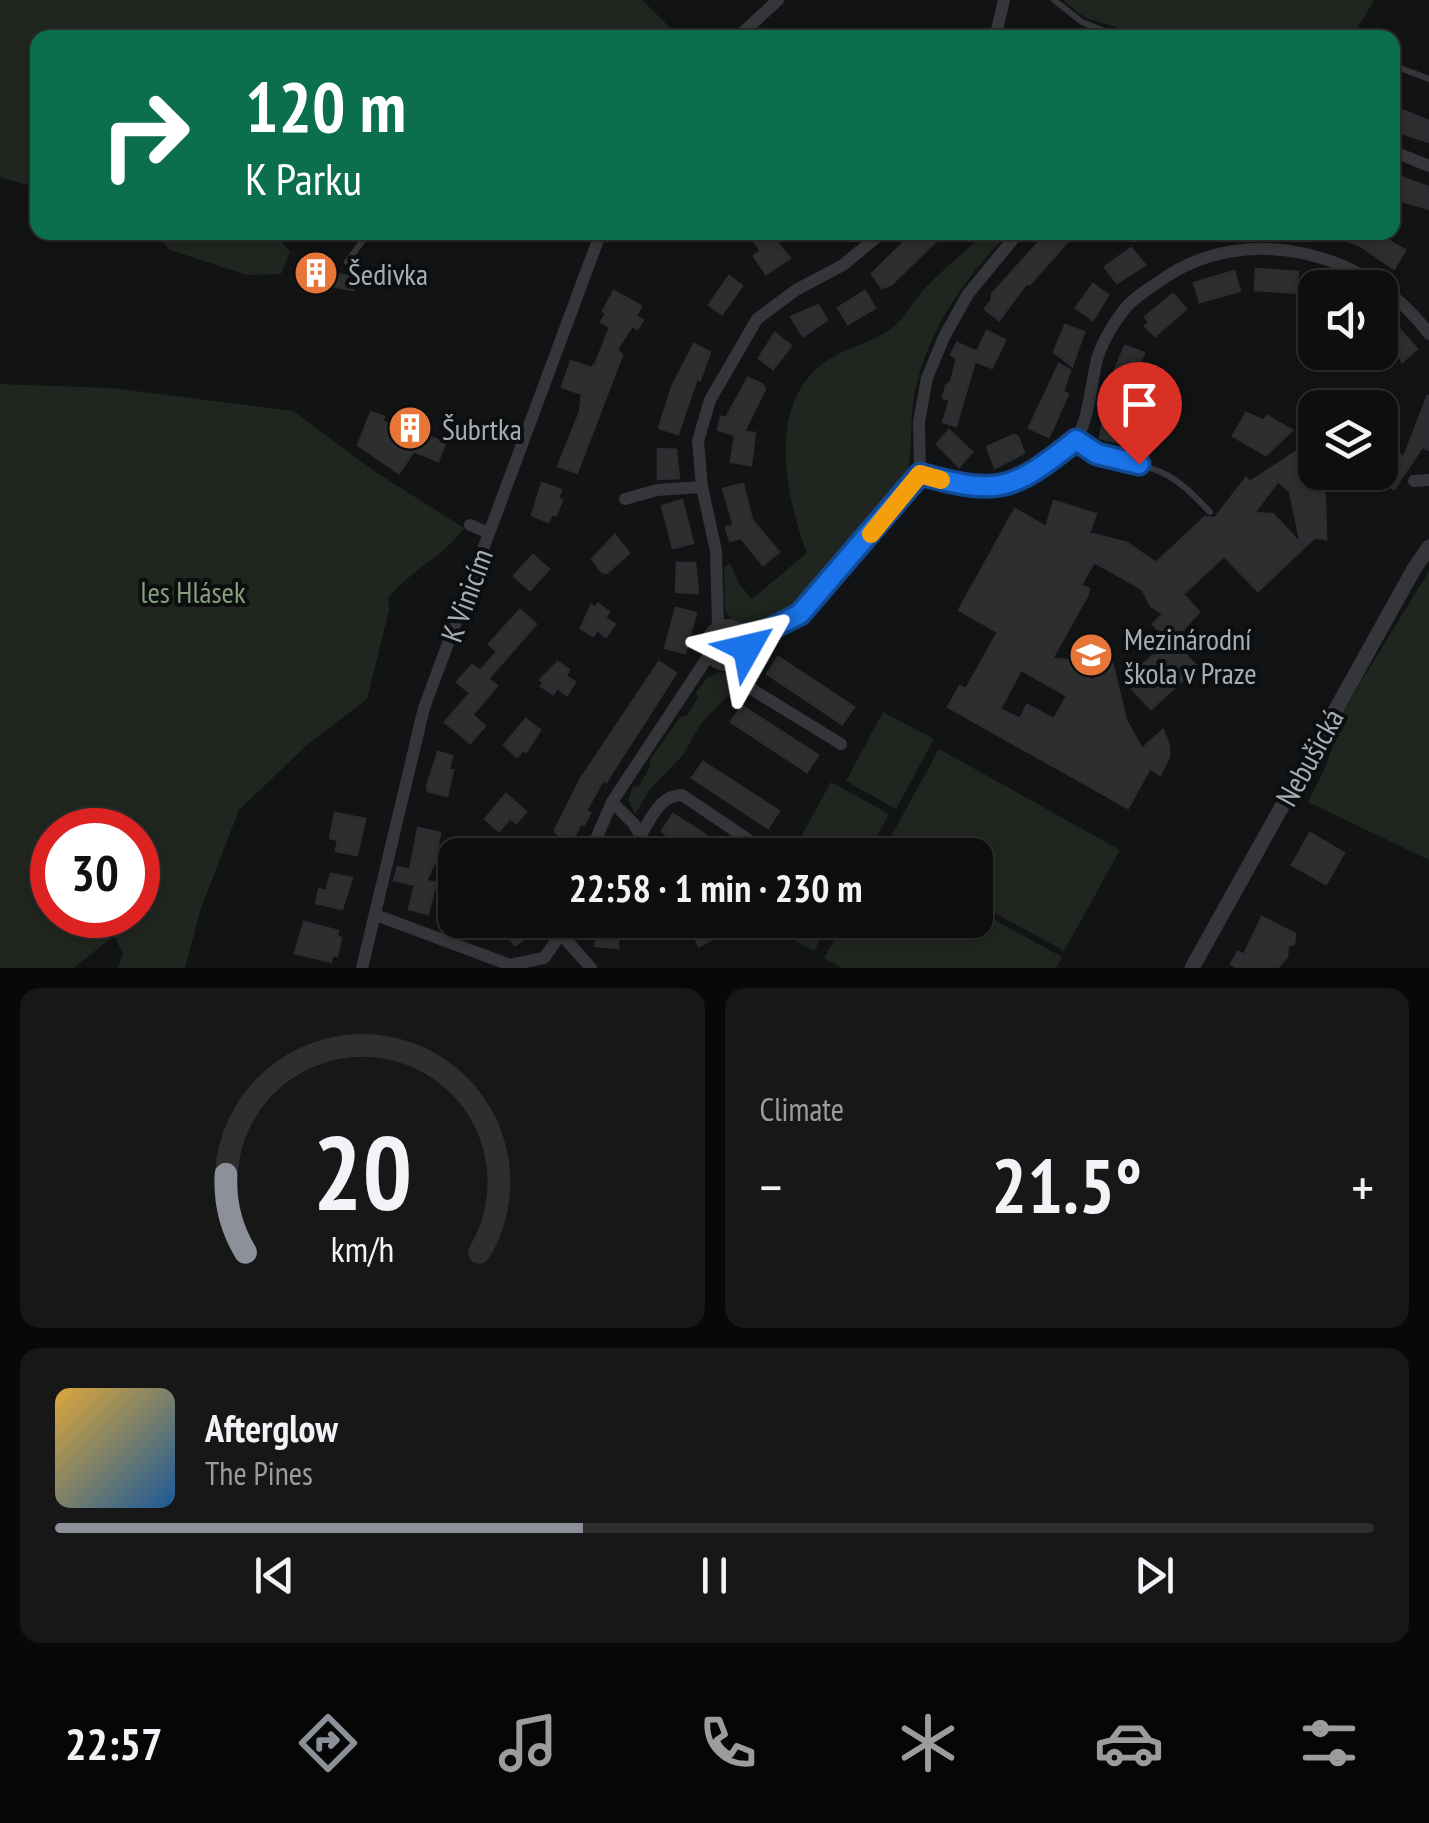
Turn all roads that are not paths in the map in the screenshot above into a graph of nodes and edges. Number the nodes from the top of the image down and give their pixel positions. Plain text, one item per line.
1 (778, 0) edge
2 (1004, 0) edge
3 (1054, 0) edge
4 (746, 30) edge
5 (997, 30) edge
6 (1102, 30) edge
7 (1400, 68) edge
8 (1429, 78) edge
9 (1400, 154) edge
10 (1429, 166) edge
11 (363, 240) edge
12 (598, 240) edge
13 (873, 240) edge
14 (1012, 240) edge
15 (347, 262) dead end
16 (1429, 334) edge
17 (1076, 440) junction
18 (920, 474) junction
19 (1429, 480) edge
20 (1414, 481) dead end
21 (702, 488) junction
22 (625, 499) dead end
23 (1210, 512) dead end
24 (470, 525) dead end
25 (489, 532) junction
26 (1429, 547) edge
27 (718, 627) junction
28 (745, 636) junction
29 (709, 654) junction
30 (736, 664) junction
31 (842, 744) dead end
32 (612, 802) junction
33 (596, 838) edge
34 (640, 838) joint
35 (747, 838) edge
36 (376, 915) junction
37 (558, 938) edge
38 (565, 938) edge
39 (515, 967) edge
40 (362, 968) edge
41 (591, 968) edge
42 (1192, 968) edge

1 - 4 street
2 - 5 street
3 - 6 lane
7 - 8 lane
9 - 10 street
11 - 15 lane
12 - 25 street, K Vinicím
13 - 21 street
14 - 18 street
16 - 17 street
17 - 18 street
17 - 23 lane
18 - 28 street
19 - 20 street
21 - 22 street
21 - 27 street
24 - 25 street
25 - 36 street, K Vinicím
26 - 42 street, Nebušická
27 - 28 street
27 - 29 street
28 - 30 street
29 - 30 street
29 - 32 street
30 - 31 street
32 - 33 street
32 - 34 street
34 - 35 street
36 - 39 street
36 - 40 street, K Vinicím
37 - 39 street
38 - 41 street

